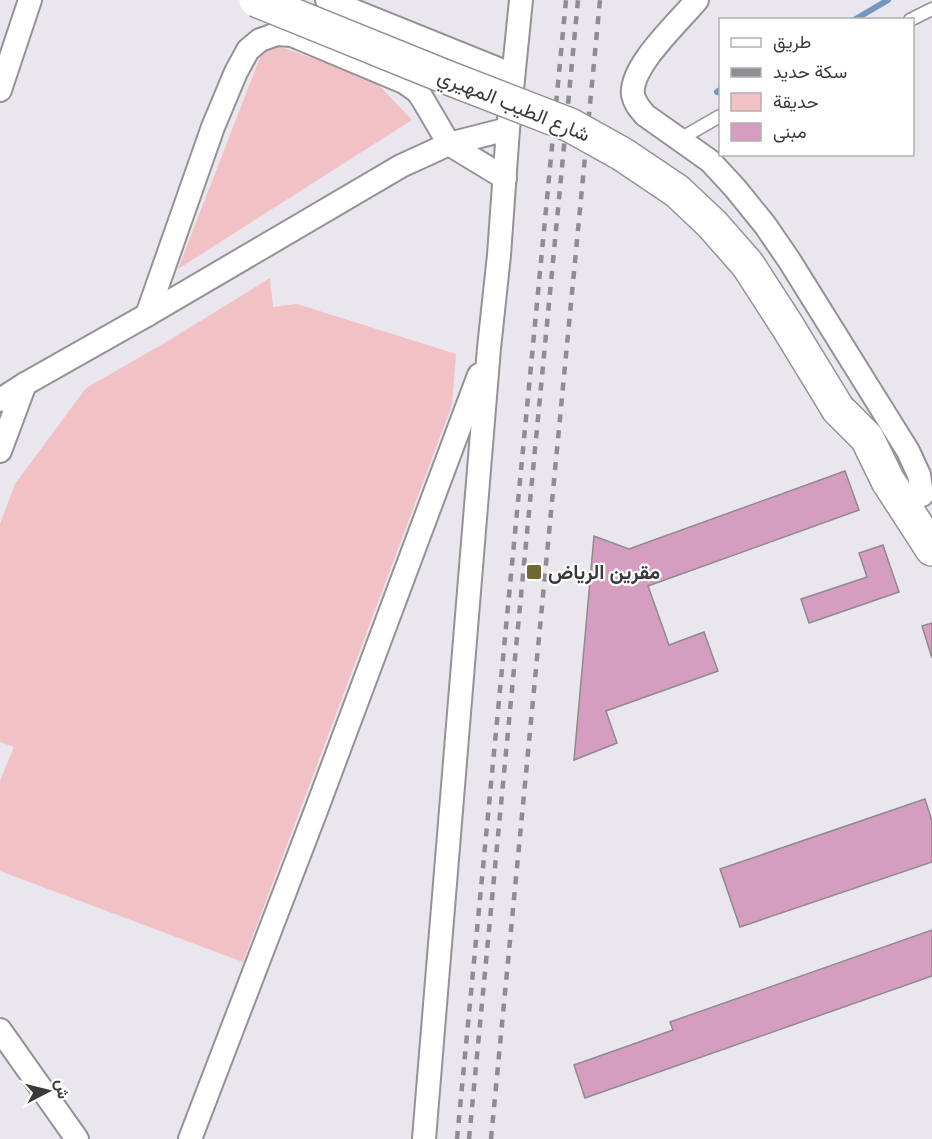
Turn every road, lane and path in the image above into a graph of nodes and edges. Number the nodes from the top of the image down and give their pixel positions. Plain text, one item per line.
1 (30, 0) edge
2 (256, 0) edge
3 (327, 0) edge
4 (520, 0) edge
5 (697, 0) edge
6 (932, 9) edge
7 (914, 18) edge
8 (513, 75) junction
9 (0, 90) edge
10 (719, 117) edge
11 (508, 129) junction
12 (680, 139) junction
13 (449, 144) junction
14 (505, 178) junction
15 (147, 315) junction
16 (489, 348) junction
17 (25, 384) junction
18 (0, 400) edge
19 (867, 438) junction
20 (0, 451) edge
21 (927, 503) edge
22 (932, 549) edge
23 (0, 1030) edge
24 (77, 1139) edge
25 (190, 1139) edge
26 (424, 1139) edge

1 - 9 street
2 - 19 street, شارع الطيب المهيري, bridge
3 - 8 street
4 - 8 street
5 - 12 street
6 - 7 lane
8 - 11 street
10 - 12 lane
11 - 13 street
11 - 14 street
12 - 21 street
13 - 14 street
13 - 15 street
13 - 15 street
14 - 16 street
15 - 17 street
16 - 25 street
16 - 26 street
17 - 18 street
17 - 20 street
19 - 21 street
19 - 22 street
23 - 24 street

